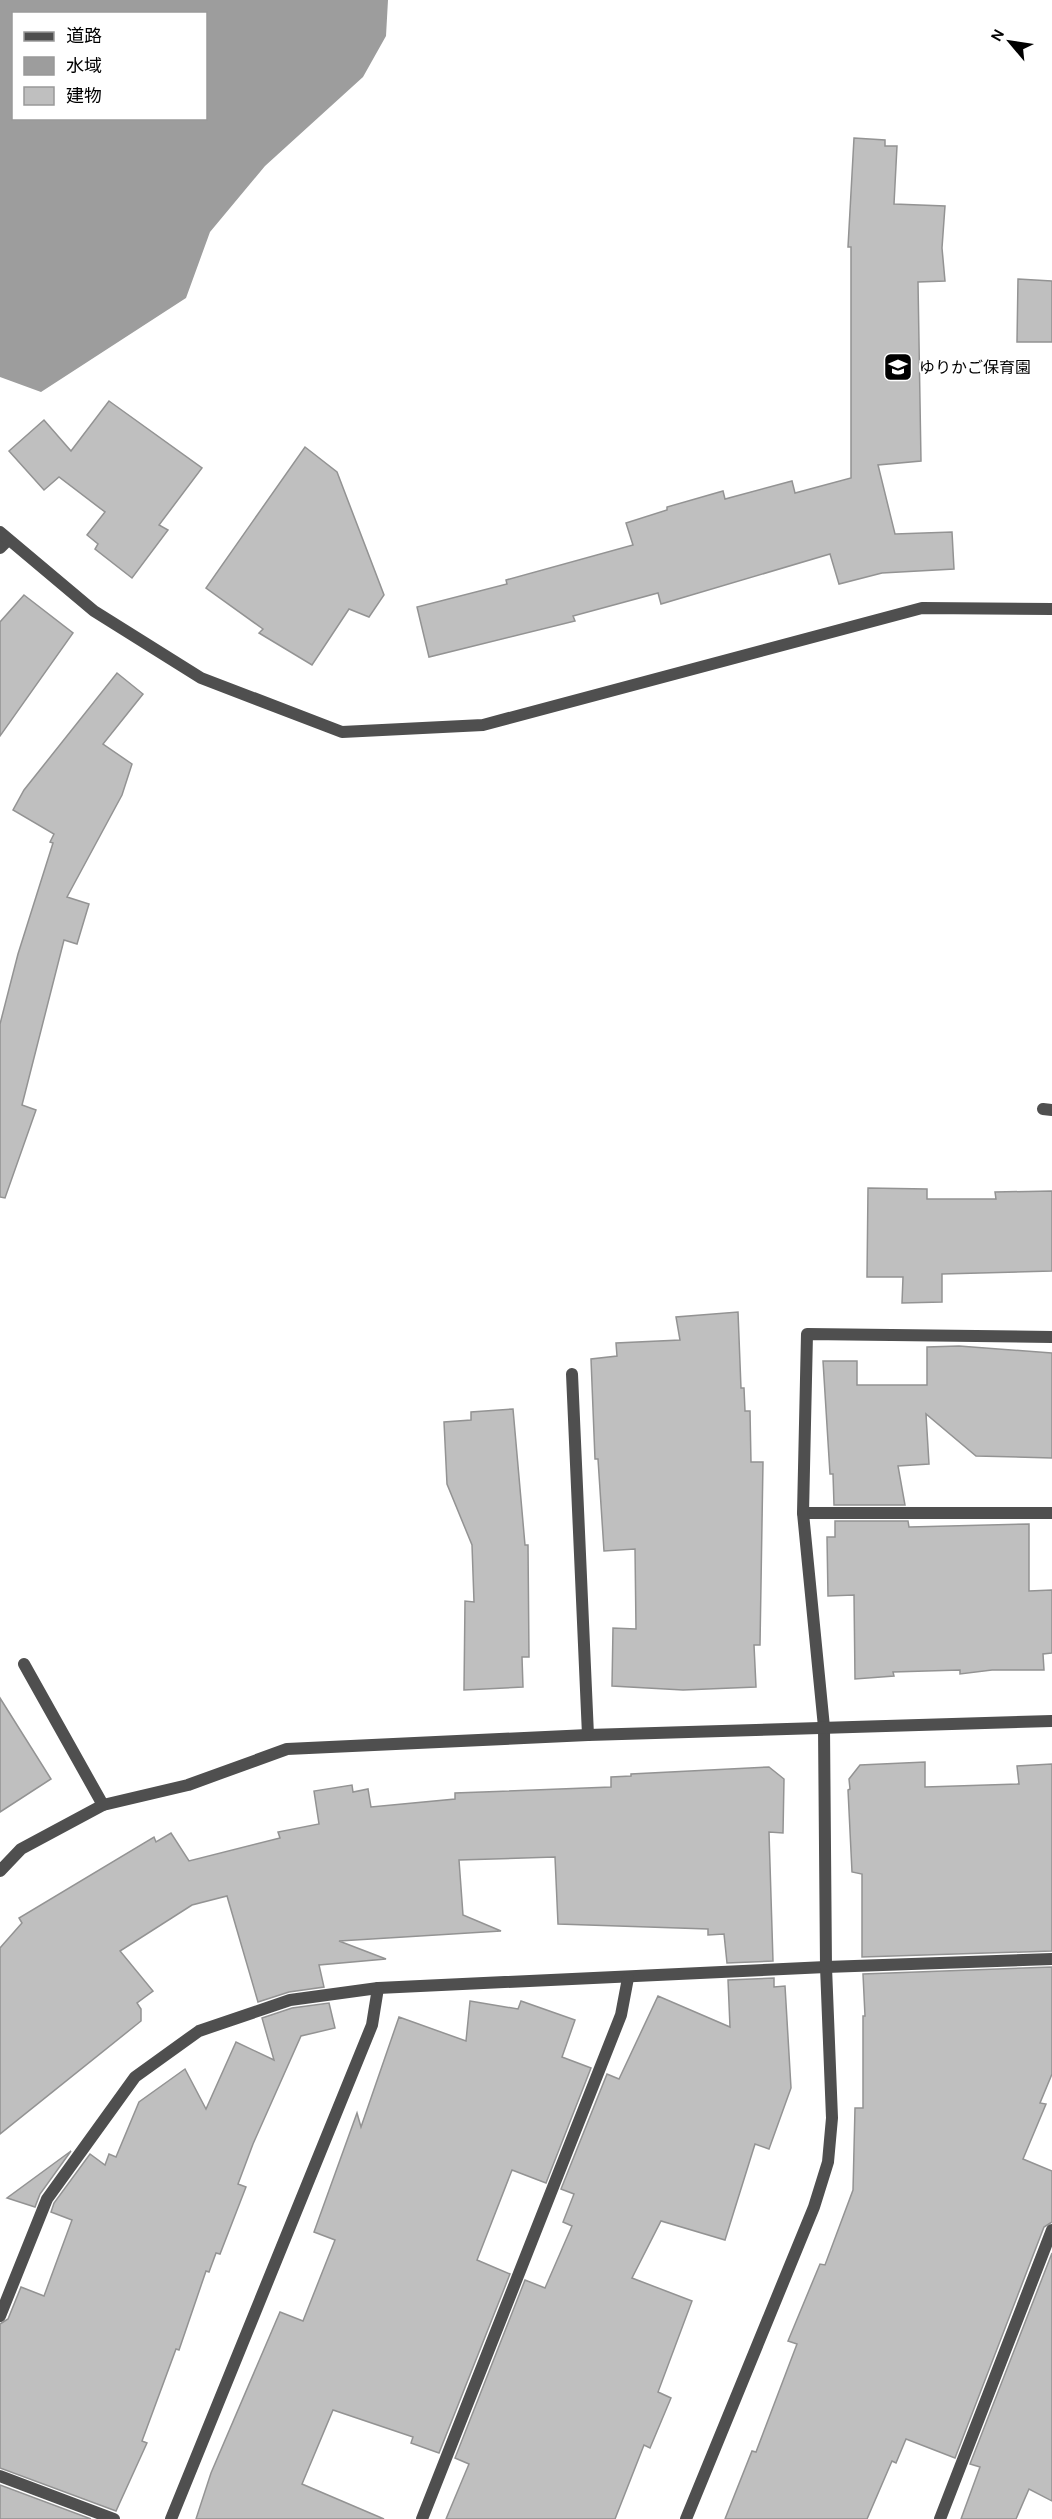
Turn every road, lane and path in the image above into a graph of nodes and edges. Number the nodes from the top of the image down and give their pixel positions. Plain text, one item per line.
1 (3, 540) edge
2 (1052, 609) edge
3 (1052, 1337) edge
4 (572, 1374) dead end
5 (803, 1513) junction
6 (1052, 1513) edge
7 (24, 1664) dead end
8 (1052, 1721) edge
9 (824, 1727) junction
10 (588, 1735) junction
11 (103, 1805) junction
12 (0, 1871) edge
13 (1052, 1959) edge
14 (826, 1967) junction
15 (628, 1978) junction
16 (378, 1989) junction
17 (1052, 2230) edge
18 (0, 2316) edge
19 (0, 2476) edge
20 (114, 2519) edge
21 (171, 2519) edge
22 (422, 2519) edge
23 (686, 2519) edge
24 (940, 2519) edge

1 - 2 street
3 - 5 street
4 - 10 street
5 - 6 street
5 - 9 street
7 - 11 street
8 - 9 street
9 - 10 street
9 - 14 street
10 - 11 street
11 - 12 street
13 - 14 street
14 - 15 street
14 - 23 street
15 - 16 street
15 - 22 street
16 - 18 street
16 - 21 street
17 - 24 street
19 - 20 street

